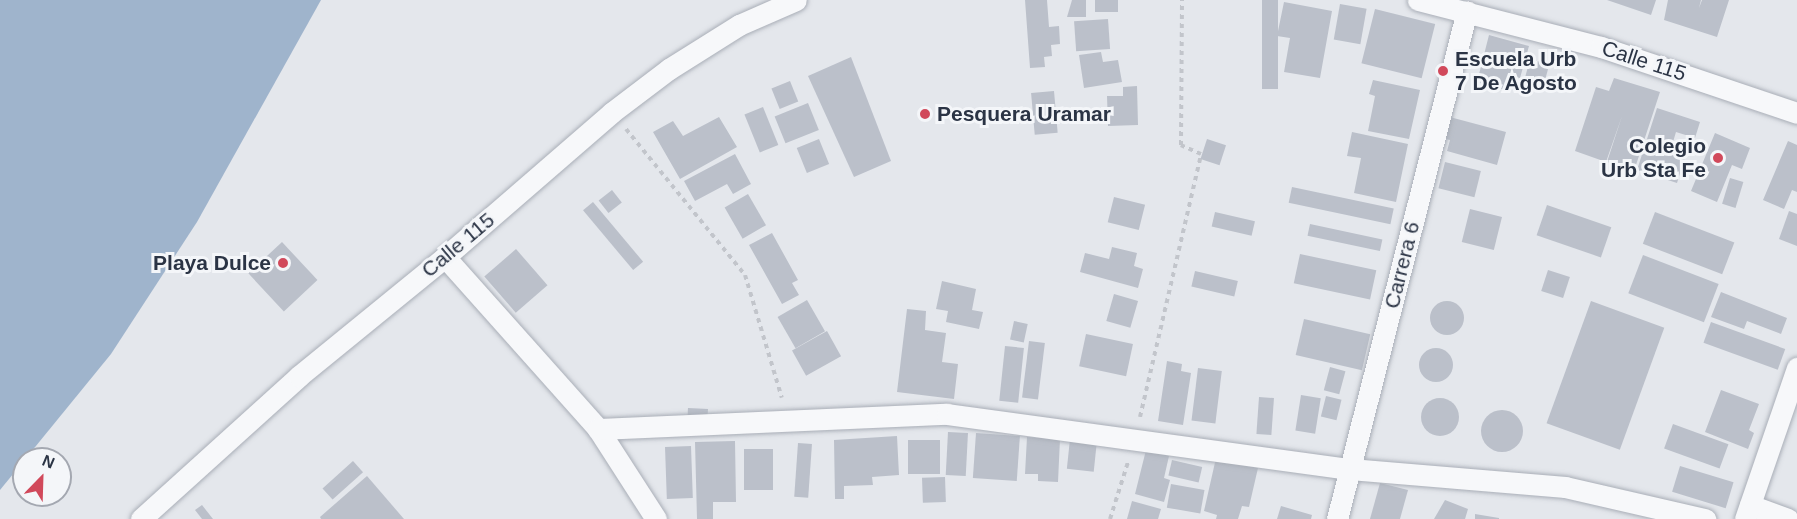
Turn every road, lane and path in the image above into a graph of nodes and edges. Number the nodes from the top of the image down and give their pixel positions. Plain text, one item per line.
1 (796, 0) edge
2 (1182, 0) edge
3 (1418, 0) edge
4 (1467, 11) junction
5 (611, 113) junction
6 (1797, 113) edge
7 (445, 257) junction
8 (1797, 368) edge
9 (790, 423) junction
10 (598, 429) junction
11 (1135, 440) junction
12 (1350, 469) junction
13 (1747, 512) edge
14 (141, 519) edge
15 (656, 519) edge
16 (1110, 519) edge
17 (1337, 519) edge
18 (1705, 519) edge
19 (1788, 519) edge

1 - 5 street, Calle 115
2 - 11 path
3 - 4 street, Calle 115
4 - 6 street, Calle 115
4 - 12 street, Carrera 6
5 - 7 street, Calle 115
5 - 9 path
7 - 10 street
7 - 14 street, Calle 115
8 - 13 street
9 - 10 street
9 - 11 street
10 - 15 street
11 - 12 street
11 - 16 path
12 - 17 street, Carrera 6
12 - 18 street
13 - 19 street

